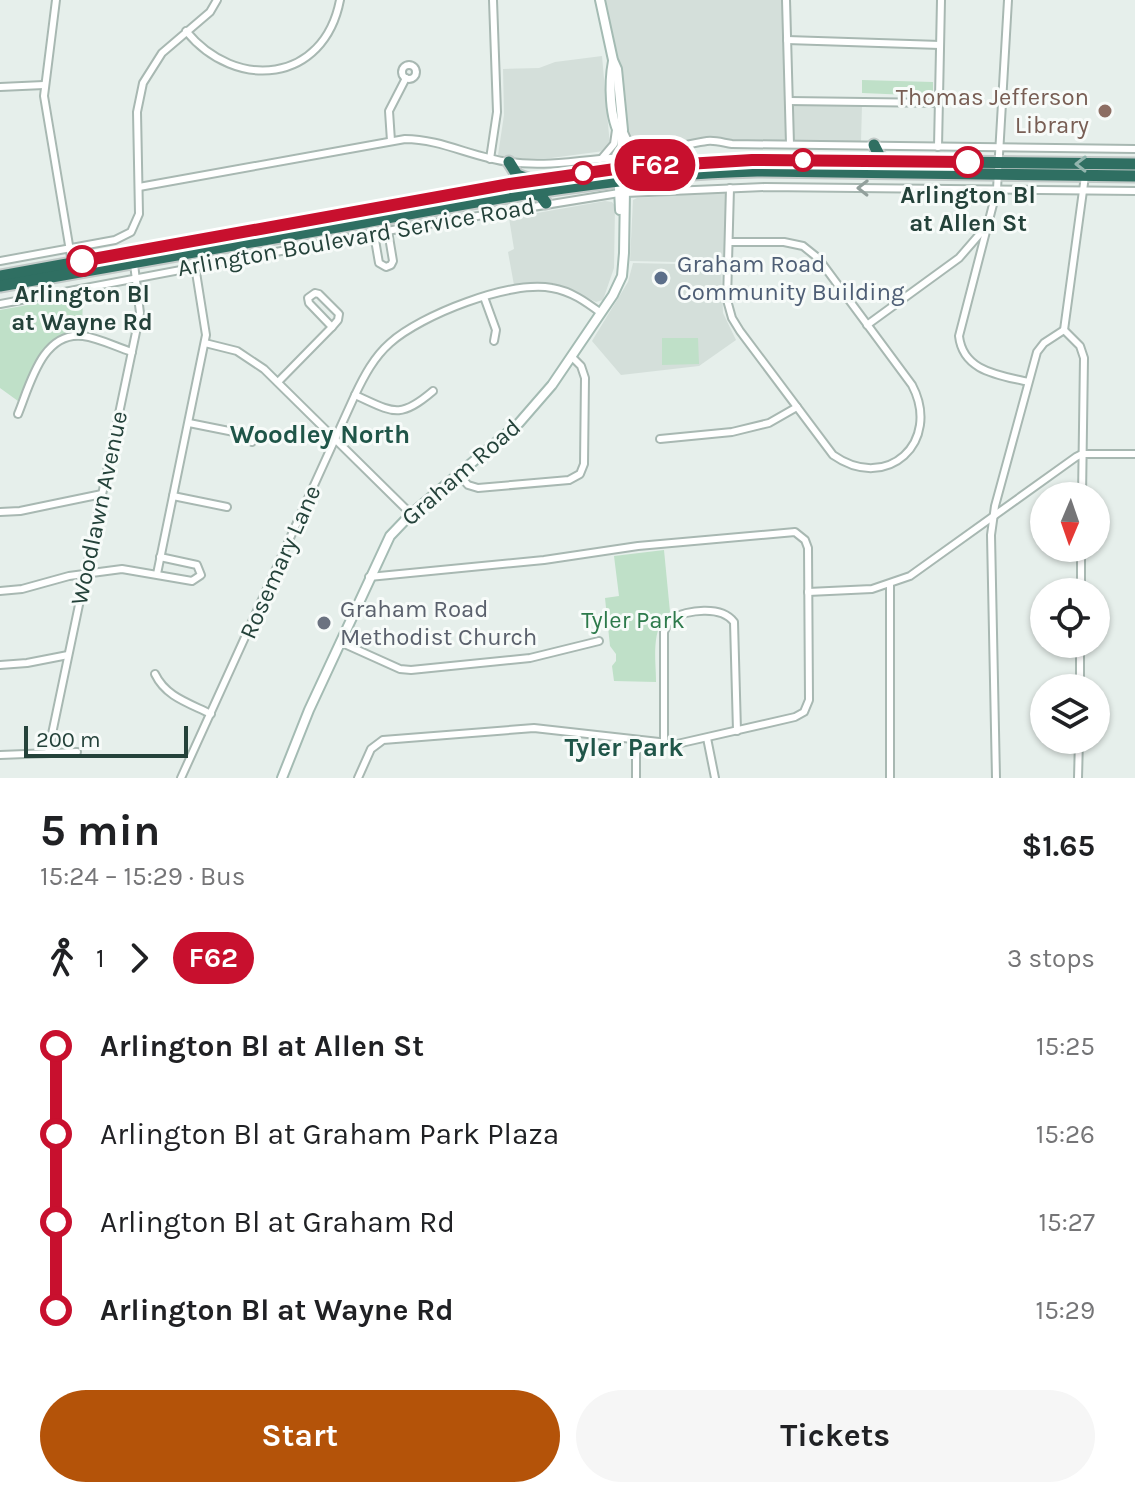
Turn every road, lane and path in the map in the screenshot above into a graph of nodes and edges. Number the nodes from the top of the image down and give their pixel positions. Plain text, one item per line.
1 (56, 0) edge
2 (217, 0) edge
3 (340, 0) edge
4 (493, 0) edge
5 (600, 0) edge
6 (786, 0) edge
7 (941, 0) edge
8 (1008, 0) edge
9 (186, 31) junction
10 (787, 40) junction
11 (940, 45) junction
12 (406, 78) dead end
13 (44, 85) junction
14 (0, 87) edge
15 (789, 101) junction
16 (939, 103) junction
17 (620, 132) junction
18 (391, 141) junction
19 (790, 144) junction
20 (874, 145) junction
21 (938, 147) junction
22 (1000, 147) junction
23 (1135, 149) edge
24 (490, 159) junction
25 (600, 159) junction
26 (862, 161) junction
27 (887, 161) junction
28 (509, 162) junction
29 (1135, 164) edge
30 (622, 168) junction
31 (998, 168) junction
32 (1085, 176) junction
33 (1135, 176) edge
34 (537, 180) junction
35 (139, 187) junction
36 (565, 187) junction
37 (730, 188) junction
38 (997, 189) junction
39 (1084, 190) junction
40 (1135, 191) edge
41 (527, 193) junction
42 (622, 193) junction
43 (550, 203) junction
44 (988, 225) junction
45 (388, 231) junction
46 (374, 234) junction
47 (729, 242) junction
48 (70, 249) junction
49 (150, 250) junction
50 (959, 258) junction
51 (0, 261) edge
52 (134, 264) junction
53 (195, 266) junction
54 (69, 268) junction
55 (976, 269) junction
56 (0, 276) edge
57 (136, 277) junction
58 (0, 286) edge
59 (484, 297) junction
60 (0, 304) edge
61 (601, 313) junction
62 (867, 325) junction
63 (332, 327) junction
64 (1064, 330) junction
65 (494, 341) dead end
66 (205, 343) junction
67 (132, 352) junction
68 (572, 357) junction
69 (278, 382) junction
70 (1028, 382) junction
71 (433, 391) dead end
72 (355, 395) junction
73 (797, 407) junction
74 (18, 414) dead end
75 (189, 423) junction
76 (335, 439) junction
77 (660, 439) dead end
78 (252, 442) dead end
79 (1082, 454) junction
80 (1135, 454) edge
81 (459, 475) junction
82 (1082, 482) edge
83 (102, 494) junction
84 (173, 496) junction
85 (227, 507) dead end
86 (0, 512) edge
87 (411, 514) junction
88 (992, 517) junction
89 (160, 557) junction
90 (85, 573) junction
91 (157, 574) junction
92 (369, 577) junction
93 (890, 585) junction
94 (0, 591) edge
95 (808, 592) junction
96 (599, 641) dead end
97 (340, 642) junction
98 (68, 655) junction
99 (0, 665) edge
100 (155, 674) dead end
101 (211, 714) junction
102 (737, 731) junction
103 (707, 738) junction
104 (636, 740) junction
105 (664, 743) junction
106 (77, 752) dead end
107 (48, 753) junction
108 (1079, 754) edge
109 (0, 755) edge
110 (181, 778) edge
111 (282, 778) edge
112 (358, 778) edge
113 (636, 778) edge
114 (715, 778) edge
115 (890, 778) edge
116 (996, 778) edge
117 (1078, 778) edge

1 - 13 street
2 - 9 street
3 - 9 street
4 - 24 street
5 - 17 street, Graham Road
6 - 10 street
7 - 11 street
8 - 22 street
9 - 35 street
10 - 11 street
10 - 15 street
11 - 16 street
12 - 18 street
13 - 14 street
13 - 48 street
15 - 16 street
15 - 19 street
16 - 21 street
17 - 19 street
17 - 25 street
17 - 30 street, Graham Road
18 - 24 street
18 - 35 street
19 - 20 street
20 - 21 street
20 - 26 highway
20 - 27 highway
21 - 22 street
22 - 23 street
22 - 31 street
24 - 28 street
25 - 28 street
25 - 30 street
26 - 27 highway
26 - 30 highway
27 - 31 highway
28 - 34 highway
29 -> 31 highway
30 - 31 highway
30 - 34 highway
30 - 36 highway
30 - 42 street, Graham Road
31 - 32 highway
31 - 38 street
32 - 33 highway
32 - 39 street
34 - 49 highway
35 - 48 street
36 - 41 highway
36 - 43 highway
38 -> 37 street, Arlington Boulevard Service Road
37 - 42 street, Arlington Boulevard Service Road
37 - 47 street
38 - 39 street, Arlington Boulevard Service Road
38 - 44 street
39 - 40 street, Arlington Boulevard Service Road
39 - 64 street
41 - 43 highway
41 - 52 highway
42 - 43 street, Arlington Boulevard Service Road
42 - 61 street, Graham Road
43 - 45 street, Arlington Boulevard Service Road
44 - 50 street
44 - 55 street
45 - 46 street, Arlington Boulevard Service Road
45 - 46 street
46 - 53 street, Arlington Boulevard Service Road
47 - 62 street
47 - 73 street
48 - 51 street
48 - 54 street
49 - 52 highway
49 - 54 highway
50 - 55 street
50 - 62 street
52 - 54 highway
52 - 57 street, Woodlawn Avenue
53 - 57 street, Arlington Boulevard Service Road
53 - 66 street
54 - 56 highway
54 - 58 highway
55 - 70 street
57 - 60 street, Arlington Boulevard Service Road
57 - 67 street, Woodlawn Avenue
59 - 61 street, Rosemary Lane
59 - 65 street
59 - 72 street, Rosemary Lane
61 - 68 street, Graham Road
62 - 73 street
63 - 63 street
63 - 69 street
64 - 70 street
64 - 79 street
66 - 69 street
66 - 75 street
67 - 74 street
67 - 83 street, Woodlawn Avenue
68 - 81 street, Graham Road
68 - 81 street
69 - 76 street
70 - 88 street
71 - 72 street
72 - 76 street, Rosemary Lane
73 - 77 street
75 - 78 street
75 - 84 street
76 - 87 street
76 - 101 street, Rosemary Lane
79 - 80 street
79 - 82 street
79 - 88 street
81 - 87 street, Graham Road
83 - 86 street
83 - 90 street, Woodlawn Avenue
84 - 85 street
84 - 89 street
87 - 92 street, Graham Road
88 - 93 street
88 - 116 street
89 - 91 street
89 - 91 street
90 - 91 street
90 - 94 street
90 - 98 street, Woodlawn Avenue
92 - 95 street
92 - 97 street, Graham Road
93 - 95 street
93 - 115 street
95 - 102 street
96 - 97 street
97 - 111 street, Graham Road
98 - 99 street
98 - 107 street, Woodlawn Avenue
100 - 101 street
101 - 110 street, Rosemary Lane
102 - 103 street
102 - 105 street
103 - 105 street
103 - 114 street
104 - 105 street
104 - 112 street
104 - 113 street
106 - 107 street
107 - 109 street
108 - 117 street

